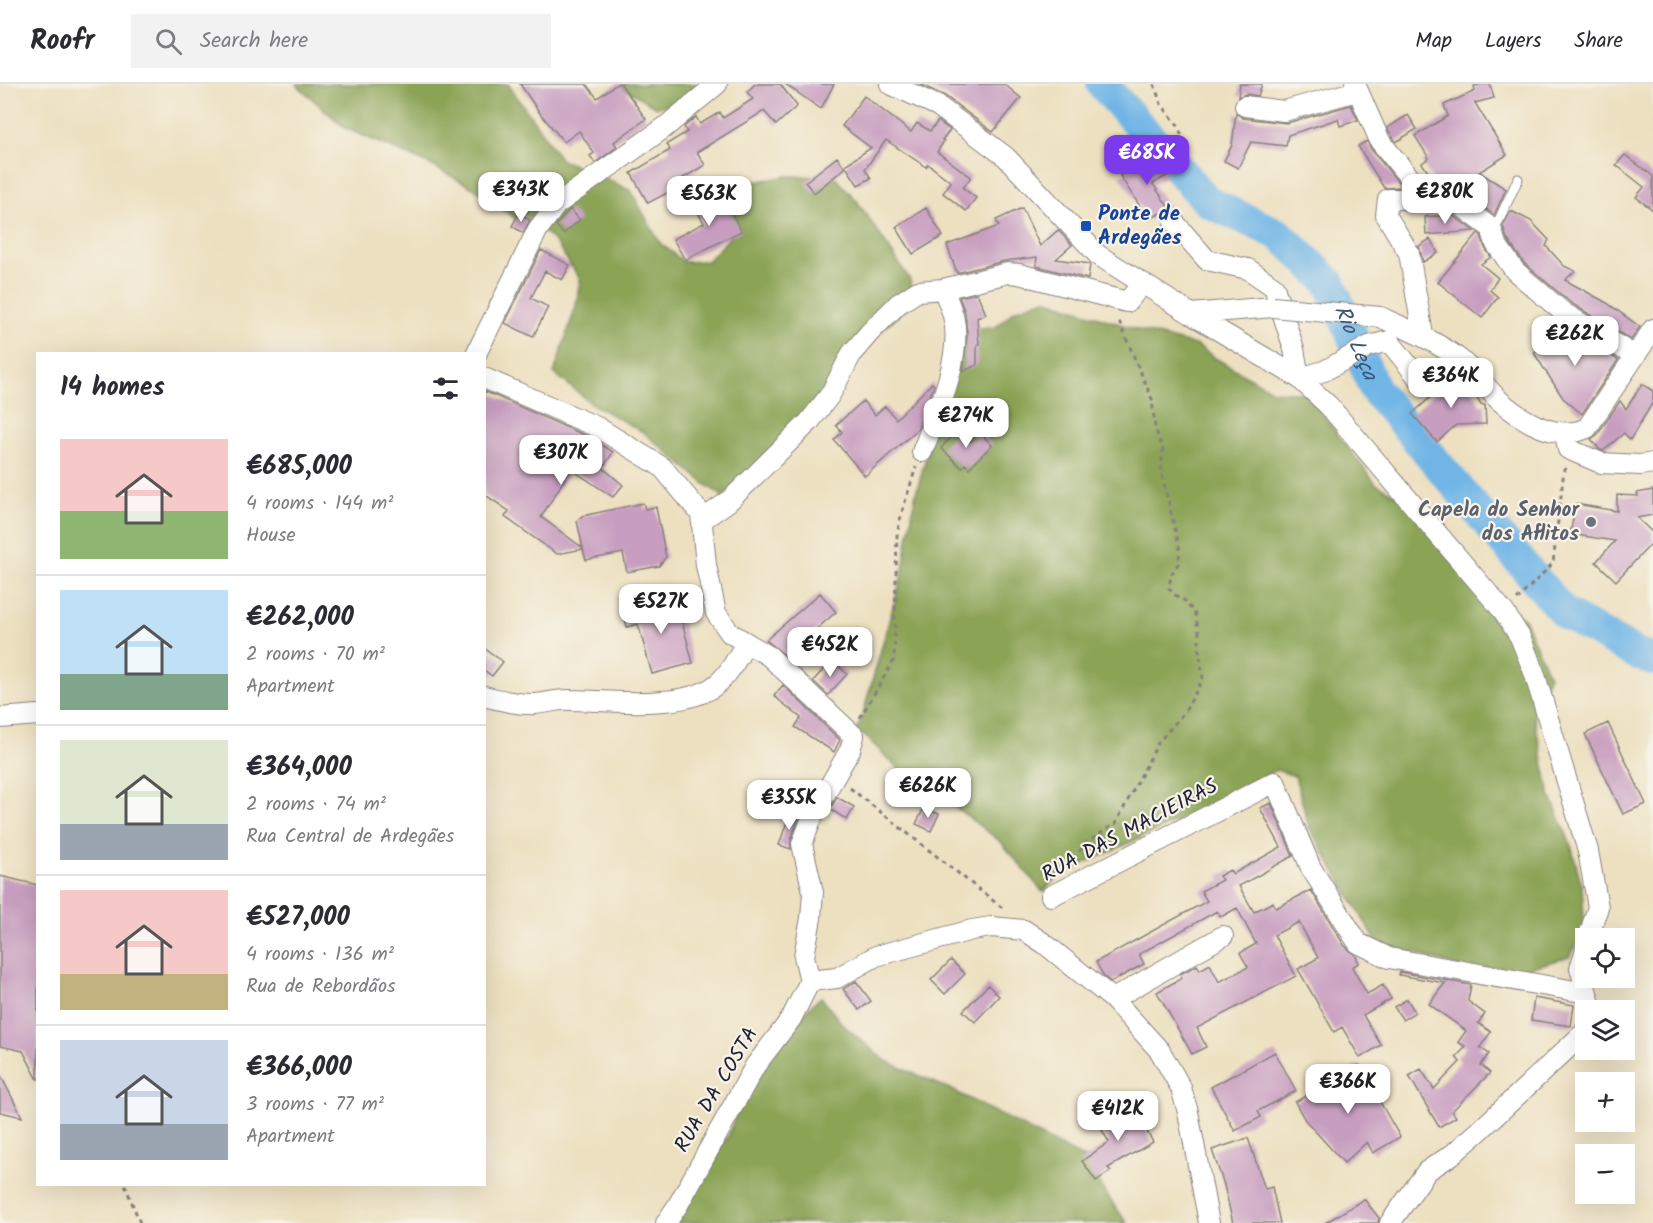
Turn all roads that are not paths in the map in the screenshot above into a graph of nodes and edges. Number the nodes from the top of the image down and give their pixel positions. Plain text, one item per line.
1 (717, 84) edge
2 (890, 84) edge
3 (1356, 87) edge
4 (1245, 106) dead end
5 (1518, 179) dead end
6 (1432, 199) junction
7 (1174, 222) dead end
8 (1491, 228) junction
9 (1143, 283) junction
10 (943, 289) junction
11 (1191, 314) junction
12 (1423, 336) junction
13 (1646, 346) edge
14 (477, 352) edge
15 (1299, 378) junction
16 (486, 379) edge
17 (1424, 385) dead end
18 (1565, 434) junction
19 (922, 452) road end
20 (1653, 463) edge
21 (702, 520) junction
22 (746, 643) junction
23 (486, 696) edge
24 (36, 715) edge
25 (0, 718) edge
26 (1051, 896) dead end
27 (1591, 928) edge
28 (1223, 936) dead end
29 (810, 981) junction
30 (1113, 999) junction
31 (1581, 1000) edge
32 (1575, 1041) edge
33 (666, 1223) edge
34 (1209, 1223) edge
35 (1390, 1223) edge

1 - 14 street
2 - 9 street
3 - 4 street
3 - 6 street
5 - 8 lane
6 - 8 street
6 - 12 street
7 - 15 street
8 - 13 street
9 - 10 street
9 - 11 street
10 - 19 street
10 - 21 street
11 - 12 street, bridge
11 - 15 street
12 - 18 street
13 - 18 street
15 - 17 street
15 - 27 street
16 - 21 street
18 - 20 street
21 - 22 street
22 - 23 street
22 - 29 street
24 - 25 street
26 - 31 street, RUA DAS MACIEIRAS
28 - 30 street
29 - 30 street
29 - 33 street, RUA DA COSTA
30 - 34 street
32 - 35 street

